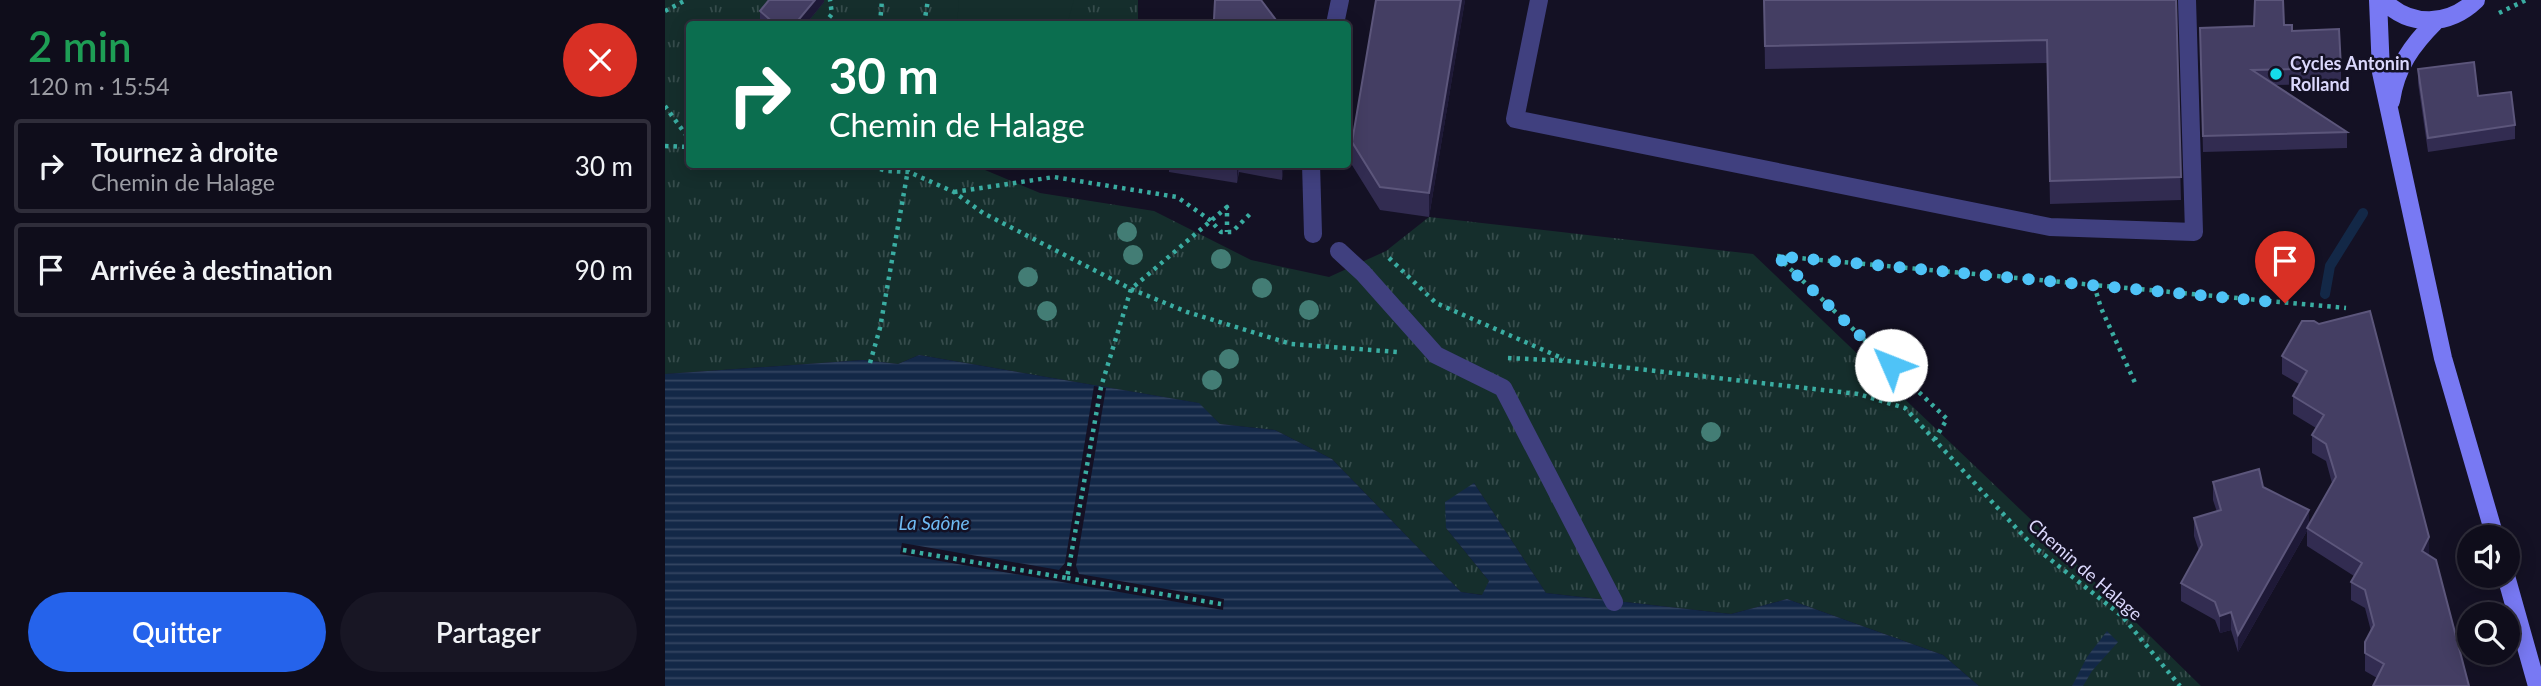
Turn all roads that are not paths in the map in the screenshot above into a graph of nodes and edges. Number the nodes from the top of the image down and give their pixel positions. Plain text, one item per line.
1 (1340, 0) edge
2 (1539, 0) edge
3 (2187, 0) edge
4 (2381, 0) edge
5 (2476, 0) edge
6 (1336, 21) edge
7 (2436, 21) junction
8 (2390, 110) junction
9 (1311, 168) edge
10 (1313, 234) dead end
11 (1339, 251) road end
12 (2491, 525) edge
13 (2509, 588) edge
14 (1614, 602) dead end
15 (2537, 686) edge

1 - 6 street
2 - 3 street
4 - 7 main road
4 - 8 main road
5 - 7 main road
7 - 8 main road
8 - 12 main road
9 - 10 street
11 - 14 street
13 - 15 main road

